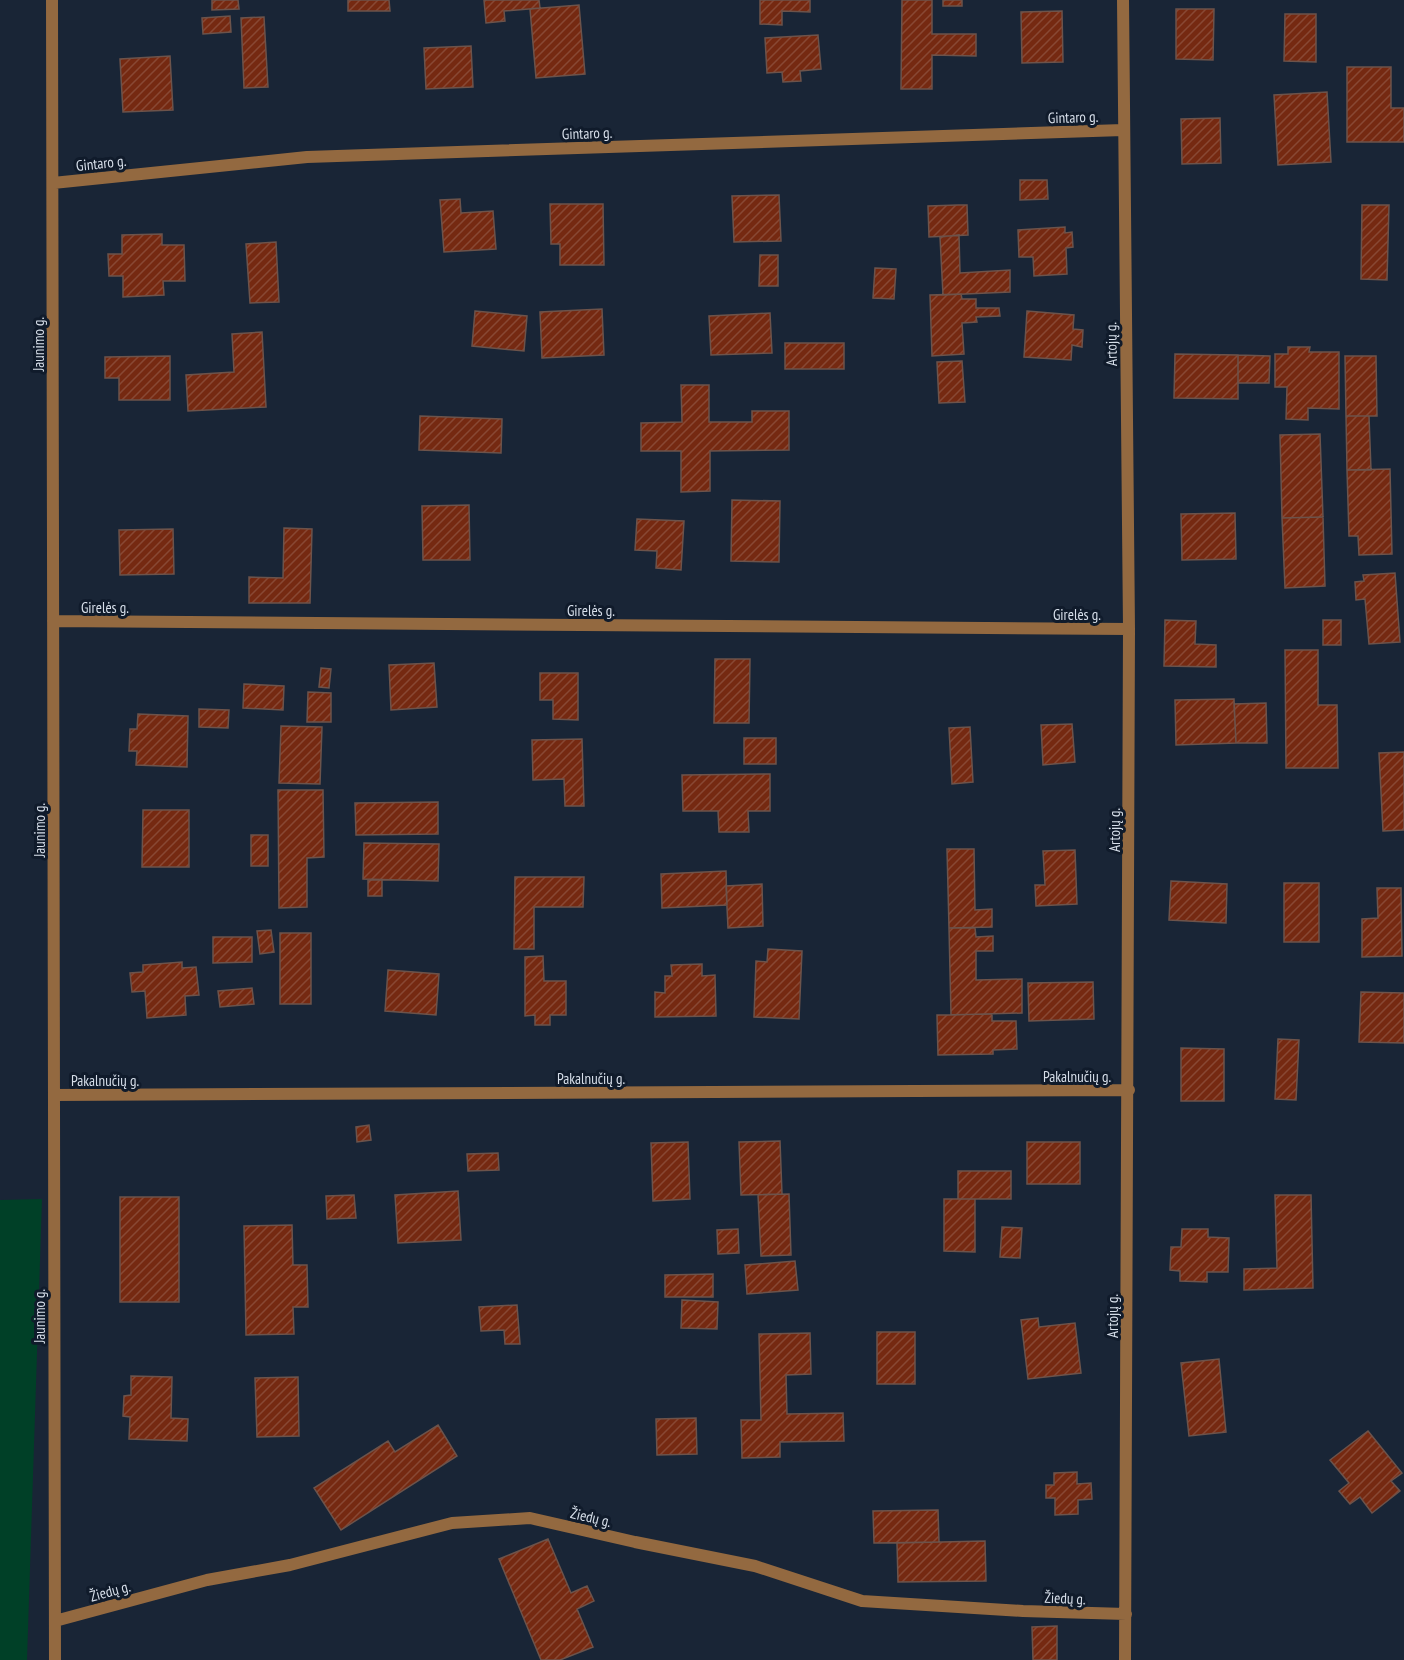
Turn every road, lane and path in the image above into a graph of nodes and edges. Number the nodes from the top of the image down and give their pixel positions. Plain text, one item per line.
1 (52, 0) edge
2 (1123, 0) edge
3 (1123, 130) junction
4 (53, 183) junction
5 (53, 621) junction
6 (1129, 629) junction
7 (1129, 1090) junction
8 (54, 1095) junction
9 (1125, 1614) junction
10 (55, 1621) junction
11 (55, 1660) edge
12 (1125, 1660) edge

1 - 4 street, Jaunimo g.
2 - 3 street, Artojų g.
3 - 4 street, Gintaro g.
3 - 6 street, Artojų g.
4 - 5 street, Jaunimo g.
5 - 6 street, Girelės g.
5 - 8 street, Jaunimo g.
6 - 7 street, Artojų g.
7 - 8 street, Pakalnučių g.
7 - 9 street, Artojų g.
8 - 10 street, Jaunimo g.
9 - 10 street, Žiedų g.
9 - 12 street, Artojų g.
10 - 11 street, Jaunimo g.

